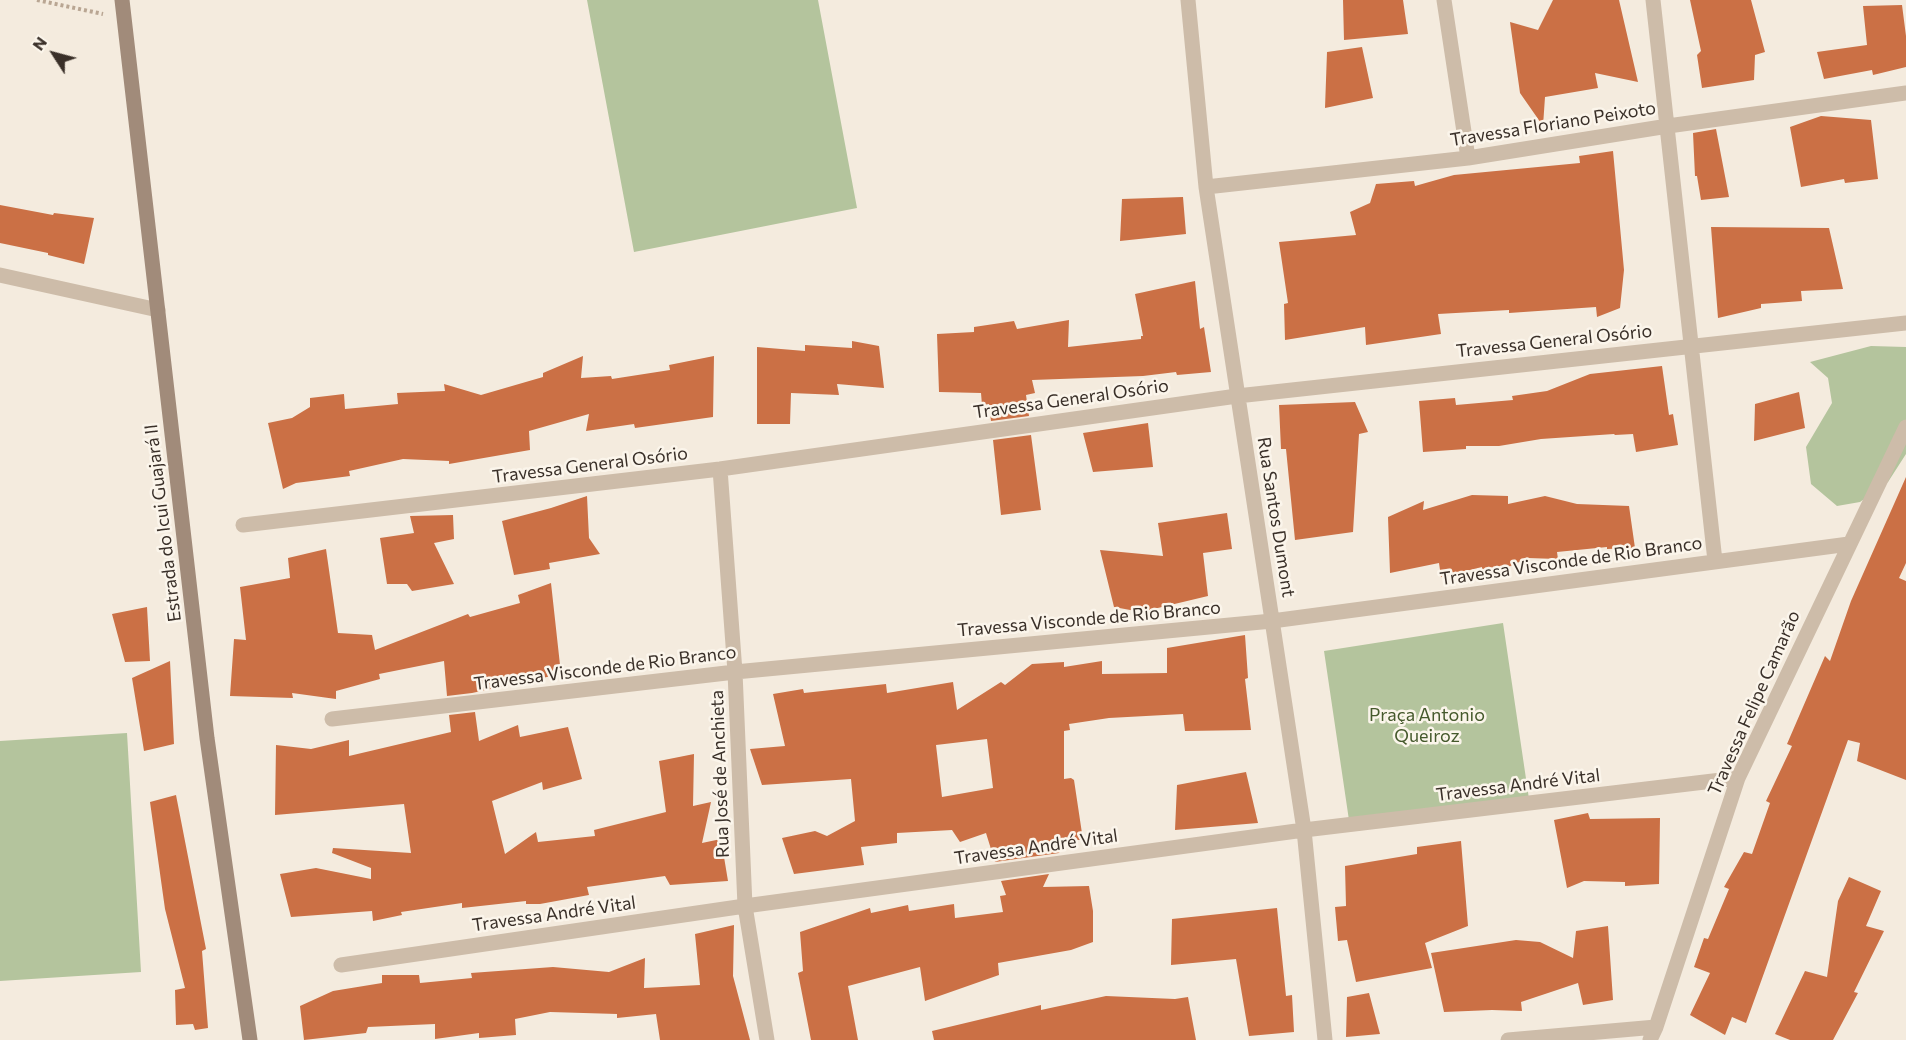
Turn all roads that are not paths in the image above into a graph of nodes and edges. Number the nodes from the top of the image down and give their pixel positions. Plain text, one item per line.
1 (122, 0) edge
2 (1188, 0) edge
3 (1444, 0) edge
4 (1653, 0) edge
5 (1906, 93) edge
6 (1668, 126) junction
7 (1468, 158) junction
8 (1206, 187) junction
9 (0, 275) edge
10 (158, 310) junction
11 (1906, 323) edge
12 (1691, 346) junction
13 (1237, 396) junction
14 (1906, 427) edge
15 (720, 469) junction
16 (243, 525) dead end
17 (1849, 544) junction
18 (1715, 561) junction
19 (1272, 621) junction
20 (735, 672) junction
21 (332, 719) dead end
22 (1738, 778) junction
23 (1304, 831) junction
24 (745, 906) junction
25 (341, 965) dead end
26 (1653, 1033) edge
27 (250, 1040) edge
28 (767, 1040) edge
29 (1325, 1040) edge
30 (1508, 1040) edge

1 - 10 main road, Estrada do Icui Guajará II
2 - 8 street, Rua Santos Dumont
3 - 7 street
4 - 6 street
5 - 6 street, Travessa Floriano Peixoto
6 - 7 street, Travessa Floriano Peixoto
6 - 12 street
7 - 8 street, Travessa Floriano Peixoto
8 - 13 street, Rua Santos Dumont
9 - 10 street
10 - 27 main road, Estrada do Icui Guajará II
11 - 12 street, Travessa General Osório
12 - 13 street, Travessa General Osório
12 - 18 street
13 - 15 street, Travessa General Osório
13 - 19 street, Rua Santos Dumont
14 - 17 street, Travessa Felipe Camarão
15 - 16 street, Travessa General Osório
15 - 20 street, Rua José de Anchieta
17 - 18 street, Travessa Visconde de Rio Branco
17 - 22 street, Travessa Felipe Camarão
18 - 19 street, Travessa Visconde de Rio Branco
19 - 20 street, Travessa Visconde de Rio Branco
19 - 23 street, Rua Santos Dumont
20 - 21 street, Travessa Visconde de Rio Branco
20 - 24 street, Rua José de Anchieta
22 - 23 street, Travessa André Vital
22 - 26 street, Travessa Felipe Camarão
23 - 24 street, Travessa André Vital
23 - 29 street, Rua Santos Dumont
24 - 25 street, Travessa André Vital
24 - 28 street, Rua José de Anchieta
26 - 30 street

